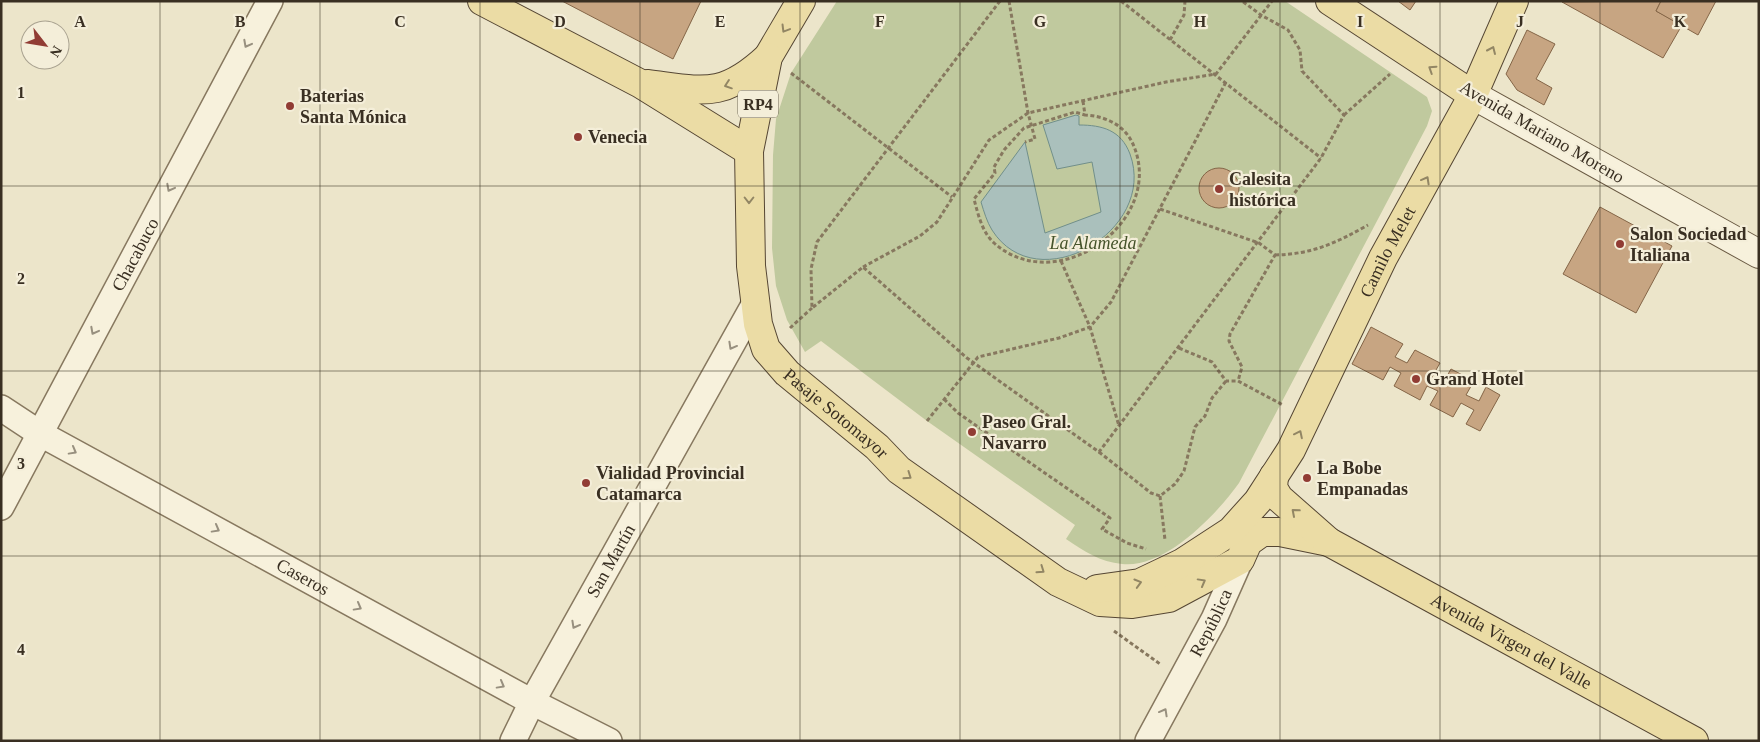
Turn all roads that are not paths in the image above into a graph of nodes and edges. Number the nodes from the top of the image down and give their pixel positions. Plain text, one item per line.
1 (270, 1) edge
2 (482, 1) edge
3 (801, 1) edge
4 (1330, 1) edge
5 (1514, 1) edge
6 (768, 57) junction
7 (641, 84) junction
8 (1473, 95) junction
9 (749, 151) junction
10 (1759, 254) edge
11 (756, 303) junction
12 (1, 408) edge
13 (39, 433) junction
14 (1274, 476) junction
15 (1258, 501) junction
16 (1, 507) edge
17 (1254, 536) junction
18 (1329, 542) junction
19 (1240, 560) junction
20 (1072, 590) junction
21 (532, 702) junction
22 (513, 741) edge
23 (609, 741) edge
24 (1148, 741) edge
25 (1694, 741) edge

1 -> 13 street, Chacabuco
2 - 7 main road
3 -> 6 main road, RP4
8 -> 4 main road, Avenida Mariano Moreno
8 -> 5 main road, Camilo Melet
6 -> 7 main road
6 - 9 main road, RP4
7 - 9 main road
8 - 10 main road, Avenida Mariano Moreno
14 -> 8 main road, Camilo Melet
9 -> 11 main road, Pasaje Sotomayor
11 -> 20 main road, Pasaje Sotomayor
11 -> 21 street, San Martín
12 - 13 street, Caseros
13 - 16 street, Chacabuco
13 -> 21 street, Caseros
14 - 15 main road, Camilo Melet
18 -> 14 main road, Avenida Virgen del Valle
15 - 17 street, República
20 -> 15 main road
17 - 18 main road, Avenida Virgen del Valle
17 - 19 street, República
18 - 25 main road, Avenida Virgen del Valle
20 -> 19 main road, Pasaje Sotomayor
24 -> 19 street, República
21 - 22 street, San Martín
21 - 23 street, Caseros

